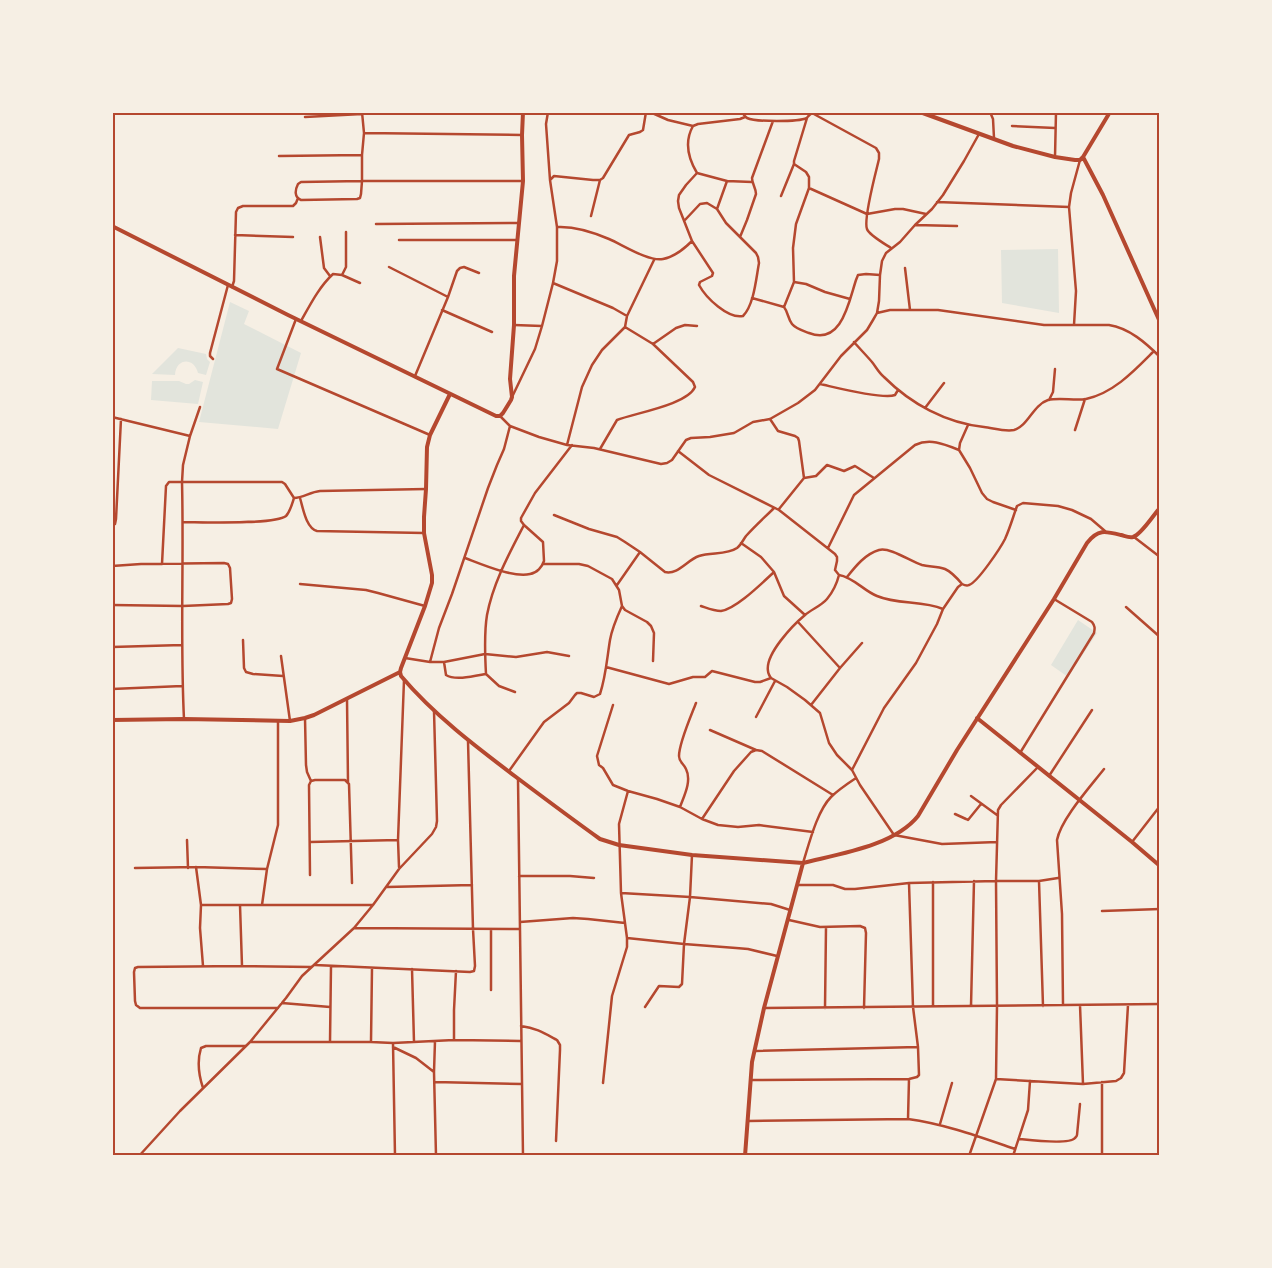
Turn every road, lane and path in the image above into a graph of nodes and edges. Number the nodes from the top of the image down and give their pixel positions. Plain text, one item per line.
1 (523, 112) edge
2 (548, 112) edge
3 (646, 112) edge
4 (650, 112) edge
5 (742, 112) edge
6 (920, 112) edge
7 (990, 112) edge
8 (1056, 112) edge
9 (1110, 112) edge
10 (362, 113) edge
11 (812, 113) edge
12 (305, 117) dead end
13 (745, 117) junction
14 (807, 118) junction
15 (772, 121) junction
16 (694, 126) junction
17 (1012, 126) dead end
18 (1055, 128) junction
19 (364, 133) junction
20 (979, 134) junction
21 (522, 135) junction
22 (994, 140) junction
23 (362, 155) junction
24 (279, 156) dead end
25 (1055, 158) junction
26 (1082, 158) junction
27 (794, 164) junction
28 (697, 173) junction
29 (523, 180) junction
30 (550, 180) junction
31 (600, 180) junction
32 (362, 181) junction
33 (727, 181) junction
34 (752, 182) junction
35 (809, 188) junction
36 (781, 196) dead end
37 (298, 198) junction
38 (937, 202) junction
39 (1069, 207) junction
40 (717, 210) junction
41 (867, 214) junction
42 (926, 214) junction
43 (592, 216) dead end
44 (685, 220) junction
45 (518, 223) junction
46 (376, 224) dead end
47 (914, 225) junction
48 (112, 226) edge
49 (957, 226) dead end
50 (557, 227) junction
51 (346, 232) dead end
52 (235, 235) junction
53 (293, 237) dead end
54 (320, 237) dead end
55 (740, 237) junction
56 (399, 240) dead end
57 (517, 240) junction
58 (692, 240) junction
59 (891, 248) junction
60 (654, 260) junction
61 (389, 267) dead end
62 (905, 268) dead end
63 (479, 273) dead end
64 (342, 275) junction
65 (880, 275) junction
66 (330, 276) junction
67 (794, 282) junction
68 (360, 283) dead end
69 (553, 283) junction
70 (230, 286) junction
71 (448, 297) junction
72 (752, 298) junction
73 (850, 299) junction
74 (784, 307) junction
75 (442, 310) junction
76 (910, 310) junction
77 (876, 313) junction
78 (627, 316) junction
79 (299, 320) junction
80 (1160, 322) edge
81 (514, 325) junction
82 (1074, 325) junction
83 (542, 326) junction
84 (697, 326) dead end
85 (625, 327) junction
86 (492, 332) dead end
87 (854, 342) junction
88 (654, 344) junction
89 (1154, 351) junction
90 (1160, 357) edge
91 (213, 358) dead end
92 (1055, 369) dead end
93 (415, 376) junction
94 (944, 383) dead end
95 (820, 384) junction
96 (898, 390) junction
97 (450, 394) junction
98 (512, 397) junction
99 (1085, 399) junction
100 (1049, 400) junction
101 (200, 407) dead end
102 (924, 408) junction
103 (500, 416) junction
104 (112, 417) edge
105 (121, 419) junction
106 (770, 420) junction
107 (968, 425) junction
108 (510, 426) junction
109 (1075, 430) dead end
110 (430, 435) junction
111 (190, 436) junction
112 (567, 445) junction
113 (572, 445) junction
114 (599, 450) junction
115 (959, 450) junction
116 (678, 452) junction
117 (804, 478) junction
118 (874, 478) junction
119 (182, 482) junction
120 (426, 490) junction
121 (294, 498) junction
122 (300, 498) junction
123 (774, 508) junction
124 (1160, 508) edge
125 (779, 510) junction
126 (1016, 510) junction
127 (554, 515) dead end
128 (183, 522) junction
129 (524, 524) junction
130 (112, 526) edge
131 (1105, 531) junction
132 (424, 533) junction
133 (1134, 537) junction
134 (741, 544) junction
135 (828, 548) junction
136 (640, 552) junction
137 (1160, 557) edge
138 (465, 558) junction
139 (183, 563) junction
140 (162, 564) junction
141 (544, 564) junction
142 (112, 566) edge
143 (501, 571) junction
144 (774, 572) junction
145 (839, 575) junction
146 (847, 577) junction
147 (300, 584) dead end
148 (962, 584) junction
149 (617, 585) junction
150 (1054, 599) junction
151 (112, 605) edge
152 (183, 606) junction
153 (425, 606) junction
154 (622, 606) junction
155 (701, 606) dead end
156 (1126, 607) dead end
157 (943, 609) junction
158 (805, 615) junction
159 (798, 622) junction
160 (1160, 637) edge
161 (243, 640) dead end
162 (862, 643) dead end
163 (182, 645) junction
164 (112, 647) edge
165 (485, 654) junction
166 (281, 656) dead end
167 (569, 656) dead end
168 (405, 658) junction
169 (653, 661) dead end
170 (430, 662) junction
171 (444, 662) junction
172 (606, 667) junction
173 (840, 668) junction
174 (400, 672) junction
175 (486, 674) junction
176 (284, 676) junction
177 (771, 678) junction
178 (404, 679) junction
179 (775, 680) junction
180 (182, 686) junction
181 (112, 689) edge
182 (515, 692) dead end
183 (347, 698) junction
184 (696, 703) dead end
185 (613, 705) dead end
186 (811, 706) junction
187 (1092, 710) dead end
188 (434, 711) junction
189 (756, 717) dead end
190 (305, 718) junction
191 (978, 718) junction
192 (184, 719) junction
193 (113, 720) edge
194 (278, 721) junction
195 (290, 721) junction
196 (710, 730) dead end
197 (468, 740) junction
198 (756, 750) junction
199 (1020, 752) junction
200 (112, 766) edge
201 (1038, 767) junction
202 (1104, 769) dead end
203 (852, 770) junction
204 (509, 771) junction
205 (1049, 776) junction
206 (518, 778) junction
207 (856, 778) junction
208 (311, 781) junction
209 (348, 782) junction
210 (628, 792) junction
211 (834, 795) junction
212 (971, 796) dead end
213 (1080, 800) junction
214 (981, 804) junction
215 (1160, 806) edge
216 (680, 807) junction
217 (955, 814) dead end
218 (998, 815) junction
219 (702, 819) junction
220 (813, 832) junction
221 (894, 835) junction
222 (187, 840) dead end
223 (351, 840) junction
224 (398, 840) junction
225 (310, 842) junction
226 (997, 842) junction
227 (1132, 842) junction
228 (619, 846) junction
229 (692, 854) junction
230 (804, 863) junction
231 (1159, 866) edge
232 (196, 867) junction
233 (135, 868) dead end
234 (188, 868) junction
235 (267, 869) junction
236 (399, 869) junction
237 (310, 875) dead end
238 (519, 876) junction
239 (594, 878) dead end
240 (1058, 878) junction
241 (996, 880) junction
242 (974, 881) junction
243 (1039, 881) junction
244 (933, 882) junction
245 (352, 883) dead end
246 (909, 883) junction
247 (472, 885) junction
248 (387, 886) junction
249 (798, 886) junction
250 (621, 893) junction
251 (690, 897) junction
252 (201, 905) junction
253 (240, 905) junction
254 (373, 905) junction
255 (262, 906) junction
256 (1160, 909) edge
257 (791, 910) junction
258 (1102, 911) dead end
259 (789, 920) junction
260 (520, 922) junction
261 (624, 923) junction
262 (826, 927) junction
263 (354, 928) junction
264 (473, 929) junction
265 (490, 929) junction
266 (520, 929) junction
267 (627, 938) junction
268 (684, 944) junction
269 (777, 956) junction
270 (203, 966) junction
271 (242, 966) junction
272 (313, 966) junction
273 (331, 966) junction
274 (372, 968) junction
275 (412, 969) junction
276 (456, 971) junction
277 (491, 990) dead end
278 (282, 1003) junction
279 (1160, 1004) edge
280 (1063, 1005) junction
281 (1080, 1005) junction
282 (1128, 1005) junction
283 (933, 1006) junction
284 (972, 1006) junction
285 (997, 1006) junction
286 (1042, 1006) junction
287 (330, 1007) junction
288 (645, 1007) dead end
289 (913, 1007) junction
290 (278, 1008) junction
291 (764, 1008) junction
292 (825, 1008) junction
293 (864, 1008) junction
294 (521, 1026) junction
295 (454, 1040) junction
296 (435, 1041) junction
297 (520, 1041) junction
298 (250, 1042) junction
299 (330, 1042) junction
300 (371, 1042) junction
301 (414, 1042) junction
302 (393, 1045) junction
303 (245, 1046) junction
304 (918, 1047) junction
305 (755, 1051) junction
306 (434, 1072) junction
307 (909, 1079) junction
308 (996, 1079) junction
309 (751, 1080) junction
310 (1030, 1081) junction
311 (435, 1082) junction
312 (1102, 1082) junction
313 (603, 1083) dead end
314 (952, 1083) dead end
315 (522, 1084) junction
316 (1083, 1084) junction
317 (202, 1088) junction
318 (1080, 1104) dead end
319 (908, 1119) junction
320 (748, 1121) junction
321 (940, 1124) junction
322 (976, 1136) junction
323 (1019, 1139) junction
324 (556, 1141) dead end
325 (1015, 1149) junction
326 (139, 1156) edge
327 (395, 1156) edge
328 (436, 1156) edge
329 (523, 1156) edge
330 (745, 1156) edge
331 (969, 1156) edge
332 (1013, 1156) edge
333 (1102, 1156) edge

1 - 21 street
2 - 30 street
3 - 31 street
4 - 16 street
5 - 13 street
6 - 20 street
7 - 22 street
8 - 18 street
9 - 26 street
10 - 12 street
10 - 19 street
11 - 14 street
11 - 41 street
13 - 15 street
13 - 16 street
14 - 15 street
14 - 27 street
15 - 34 street
16 - 28 street
17 - 18 street
18 - 25 street
19 - 21 street
19 - 23 street
20 - 22 street
20 - 38 street
21 - 29 street
22 - 25 street
23 - 24 street
23 - 32 street
25 - 26 street
26 - 39 street
26 - 80 street
27 - 35 street
27 - 36 street
28 - 33 street
28 - 44 street
29 - 32 street
29 - 45 street
30 - 31 street
30 - 50 street
31 - 43 street
32 - 37 street
32 - 37 street
33 - 34 street
33 - 40 street
34 - 55 street
35 - 41 street
35 - 67 street
37 - 52 street
38 - 39 street
38 - 42 street
39 - 82 street
40 - 44 street
40 - 55 street
41 - 42 street
41 - 59 street
42 - 47 street
44 - 58 street
45 - 46 street
45 - 57 street
47 - 49 street
47 - 59 street
48 - 70 street
50 - 60 street
50 - 69 street
51 - 64 street
52 - 53 street
52 - 70 street
54 - 66 street
55 - 72 street
56 - 57 street
57 - 81 street
58 - 60 street
58 - 72 street
59 - 65 street
60 - 78 street
61 - 71 street
62 - 76 street
63 - 71 street
64 - 66 street
64 - 68 street
65 - 73 street
65 - 77 street
66 - 79 street
67 - 73 street
67 - 74 street
69 - 78 street
69 - 83 street
70 - 79 street
70 - 91 street
71 - 75 street
72 - 74 street
73 - 74 street
75 - 86 street
75 - 93 street
76 - 77 street
76 - 82 street
77 - 87 street
78 - 85 street
79 - 93 street
79 - 110 street
81 - 83 street
81 - 98 street
82 - 89 street
83 - 98 street
84 - 88 street
85 - 88 street
85 - 112 street
87 - 95 street
87 - 96 street
88 - 114 street
89 - 90 street
89 - 99 street
92 - 100 street
93 - 97 street
94 - 102 street
95 - 96 street
95 - 106 street
96 - 102 street
97 - 103 street
97 - 110 street
98 - 103 street
99 - 100 street
99 - 109 street
100 - 107 street
101 - 111 street
102 - 107 street
103 - 108 street
104 - 105 street
105 - 111 street
105 - 130 street
106 - 116 street
106 - 117 street
107 - 115 street
108 - 112 street
108 - 138 street
110 - 120 street
111 - 119 street
112 - 113 street
113 - 114 street
113 - 129 street
114 - 116 street
115 - 118 street
115 - 126 street
116 - 123 street
117 - 118 street
117 - 125 street
118 - 135 street
119 - 121 street
119 - 128 street
119 - 140 street
120 - 122 street
120 - 132 street
121 - 122 street
121 - 128 street
122 - 132 street
123 - 125 street
123 - 134 street
124 - 133 street
125 - 135 street
126 - 131 street
126 - 148 street
127 - 136 street
128 - 139 street
129 - 141 street
129 - 143 street
131 - 133 street
131 - 150 street
132 - 153 street
133 - 137 street
134 - 136 street
134 - 144 street
135 - 145 street
136 - 149 street
138 - 143 street
138 - 170 street
139 - 140 street
139 - 152 street
139 - 152 street
140 - 142 street
141 - 143 street
141 - 149 street
143 - 165 street
144 - 155 street
144 - 158 street
145 - 146 street
145 - 158 street
146 - 148 street
146 - 157 street
147 - 153 street
148 - 157 street
149 - 154 street
150 - 191 street
150 - 199 street
151 - 152 street
152 - 163 street
153 - 168 street
154 - 169 street
154 - 172 street
156 - 160 street
157 - 203 street
158 - 159 street
159 - 173 street
159 - 177 street
161 - 176 street
162 - 173 street
163 - 164 street
163 - 180 street
165 - 167 street
165 - 171 street
165 - 175 street
166 - 176 street
168 - 170 street
168 - 174 street
170 - 171 street
171 - 175 street
172 - 177 street
172 - 204 street
173 - 186 street
174 - 178 street
174 - 183 street
175 - 182 street
176 - 195 street
177 - 179 street
178 - 188 street
178 - 224 street
179 - 186 street
179 - 189 street
180 - 181 street
180 - 192 street
183 - 190 street
183 - 209 street
184 - 216 street
185 - 210 street
186 - 203 street
187 - 205 street
188 - 197 street
188 - 236 street
190 - 195 street
190 - 208 street
191 - 199 street
191 - 221 street
192 - 193 street
192 - 194 street
193 - 200 street
194 - 195 street
194 - 235 street
196 - 198 street
197 - 204 street
197 - 247 street
198 - 211 street
198 - 219 street
199 - 201 street
201 - 205 street
201 - 218 street
202 - 213 street
203 - 207 street
204 - 206 street
205 - 213 street
206 - 228 street
206 - 238 street
207 - 211 street
207 - 221 street
208 - 209 street
208 - 225 street
209 - 223 street
210 - 216 street
210 - 228 street
211 - 220 street
212 - 214 street
213 - 227 street
213 - 240 street
214 - 217 street
214 - 218 street
215 - 227 street
216 - 219 street
218 - 226 street
219 - 220 street
220 - 230 street
221 - 226 street
221 - 230 street
222 - 234 street
223 - 224 street
223 - 225 street
223 - 245 street
224 - 236 street
225 - 237 street
226 - 241 street
227 - 231 street
228 - 229 street
228 - 250 street
229 - 230 street
229 - 251 street
230 - 249 street
232 - 234 street
232 - 235 street
232 - 252 street
233 - 234 street
235 - 255 street
236 - 248 street
238 - 239 street
238 - 260 street
240 - 243 street
240 - 280 street
241 - 242 street
241 - 243 street
241 - 285 street
242 - 244 street
242 - 284 street
243 - 286 street
244 - 246 street
244 - 283 street
246 - 249 street
246 - 289 street
247 - 248 street
247 - 264 street
248 - 254 street
249 - 257 street
250 - 251 street
250 - 261 street
251 - 257 street
251 - 268 street
252 - 253 street
252 - 270 street
253 - 255 street
253 - 271 street
254 - 255 street
254 - 263 street
256 - 258 street
257 - 259 street
259 - 262 street
259 - 269 street
260 - 261 street
260 - 266 street
261 - 267 street
262 - 292 street
262 - 293 street
263 - 264 street
263 - 272 street
264 - 265 street
264 - 276 street
265 - 266 street
265 - 277 street
266 - 294 street
267 - 268 street
267 - 313 street
268 - 269 street
268 - 288 street
269 - 291 street
270 - 271 street
270 - 290 street
271 - 272 street
272 - 273 street
272 - 278 street
273 - 274 street
273 - 287 street
274 - 275 street
274 - 300 street
275 - 276 street
275 - 301 street
276 - 295 street
278 - 287 street
278 - 290 street
279 - 282 street
280 - 281 street
280 - 286 street
281 - 282 street
281 - 316 street
282 - 312 street
283 - 284 street
283 - 289 street
284 - 285 street
285 - 286 street
285 - 308 street
287 - 299 street
289 - 293 street
289 - 304 street
290 - 298 street
291 - 292 street
291 - 305 street
292 - 293 street
294 - 297 street
294 - 324 street
295 - 296 street
295 - 297 street
296 - 301 street
296 - 306 street
297 - 315 street
298 - 299 street
298 - 303 street
299 - 300 street
300 - 302 street
301 - 302 street
302 - 306 street
302 - 327 street
303 - 317 street
303 - 317 street
304 - 305 street
304 - 307 street
305 - 309 street
306 - 311 street
307 - 309 street
307 - 319 street
308 - 310 street
308 - 322 street
309 - 320 street
310 - 316 street
310 - 323 street
311 - 315 street
311 - 328 street
312 - 316 street
312 - 333 street
314 - 321 street
315 - 329 street
317 - 326 street
318 - 323 street
319 - 320 street
319 - 321 street
320 - 330 street
321 - 322 street
322 - 325 street
322 - 331 street
323 - 325 street
325 - 332 street

